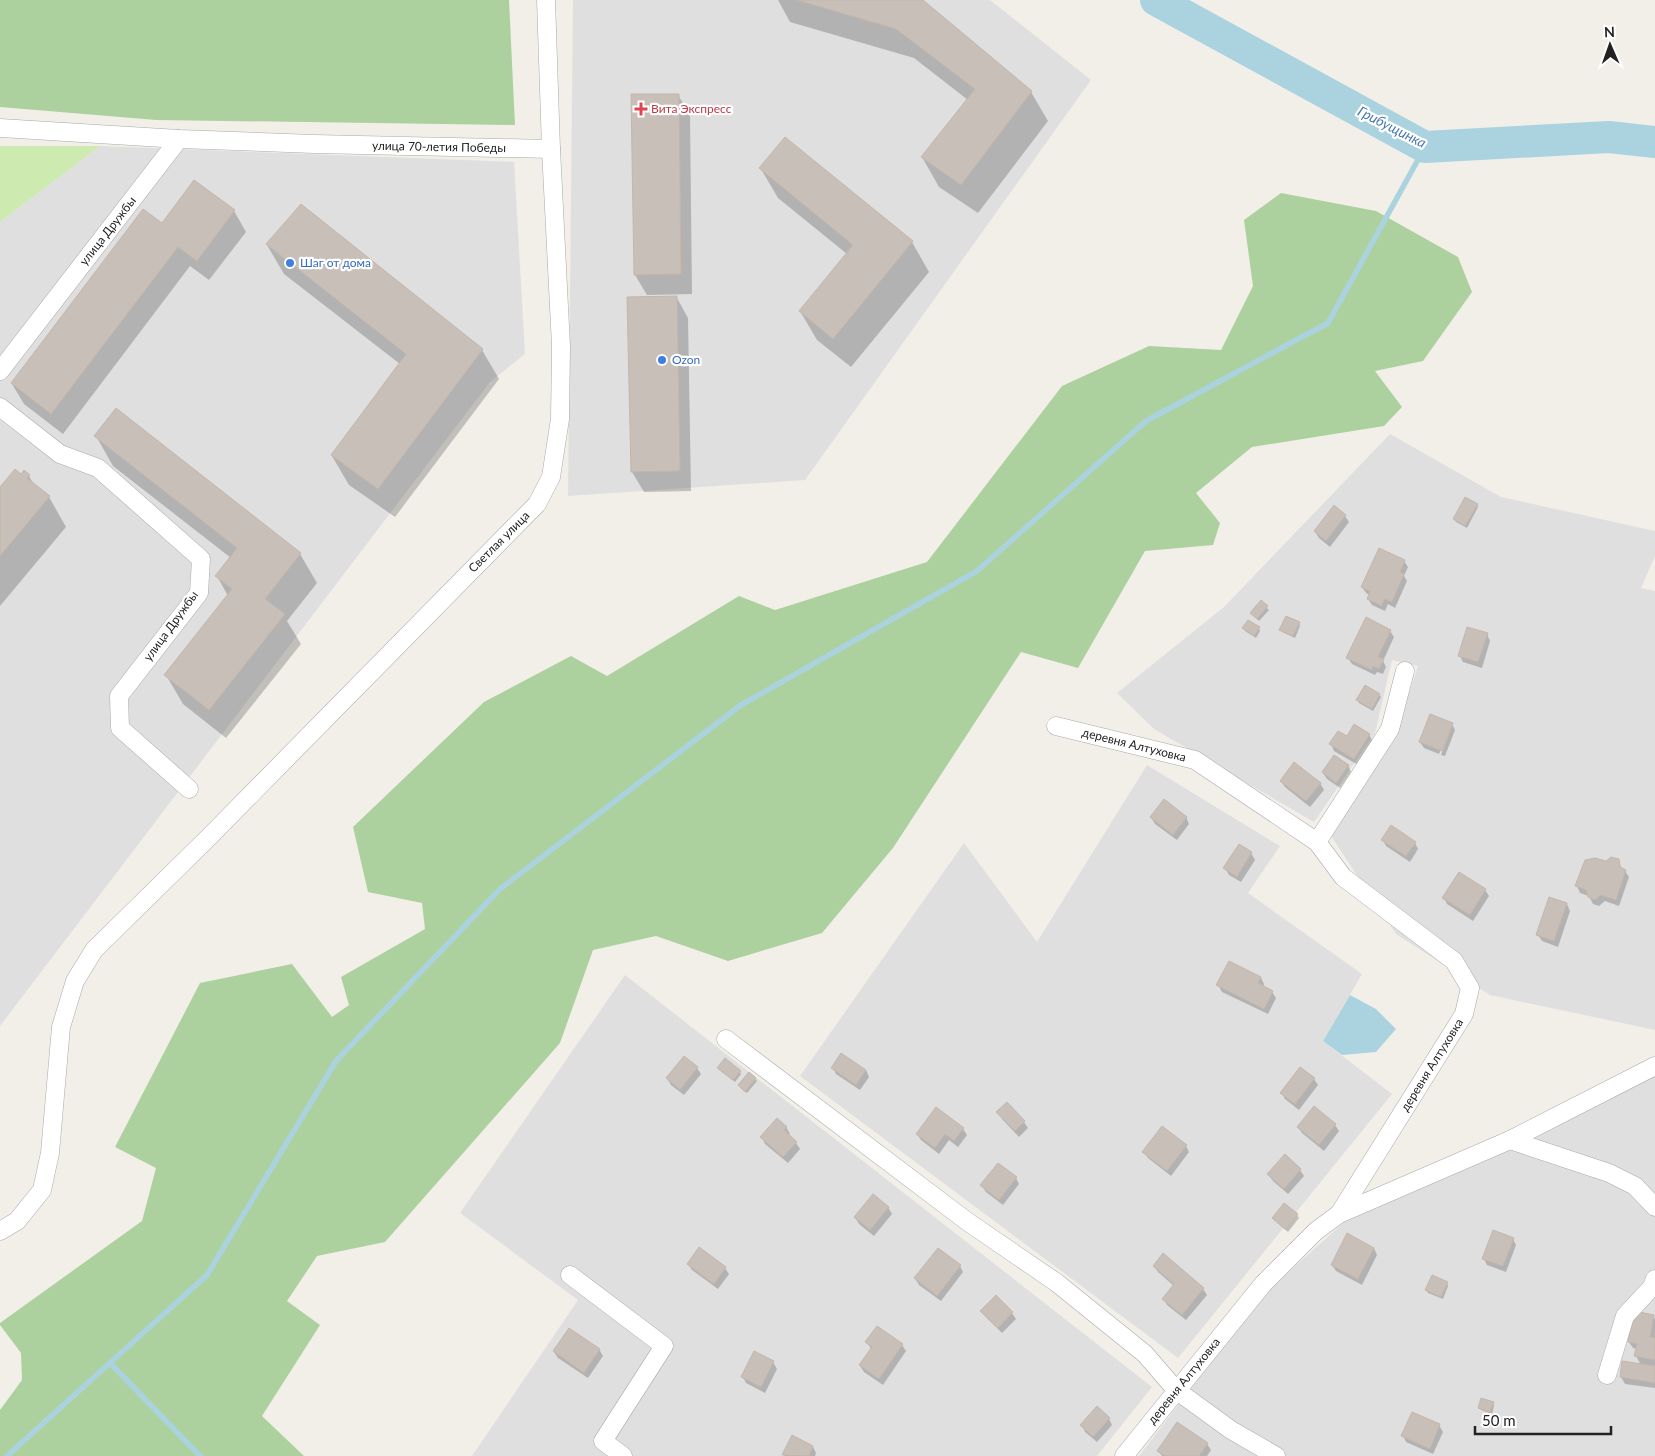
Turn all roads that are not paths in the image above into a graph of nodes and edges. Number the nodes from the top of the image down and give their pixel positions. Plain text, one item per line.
1 (546, 0) edge
2 (0, 128) edge
3 (179, 139) junction
4 (551, 149) junction
5 (0, 371) edge
6 (0, 407) edge
7 (1405, 670) dead end
8 (1056, 726) dead end
9 (189, 789) dead end
10 (1317, 842) junction
11 (726, 1039) dead end
12 (1655, 1066) edge
13 (1510, 1140) junction
14 (1655, 1207) edge
15 (1340, 1214) junction
16 (0, 1231) edge
17 (570, 1275) dead end
18 (1655, 1280) edge
19 (1607, 1375) dead end
20 (1176, 1390) junction
21 (623, 1456) edge
22 (1124, 1456) edge
23 (1276, 1456) edge

1 - 4 street
2 - 3 street, улица 70-летия Победы
3 - 4 street, улица 70-летия Победы
3 - 5 street, улица Дружбы
4 - 16 street, Светлая улица
6 - 9 street, улица Дружбы
7 - 10 street
8 - 10 street, деревня Алтуховка
10 - 15 street, деревня Алтуховка
11 - 20 street
12 - 13 street
13 - 14 street
13 - 15 street
15 - 20 street, деревня Алтуховка
17 - 21 street
18 - 19 street
20 - 22 street, деревня Алтуховка
20 - 23 street

